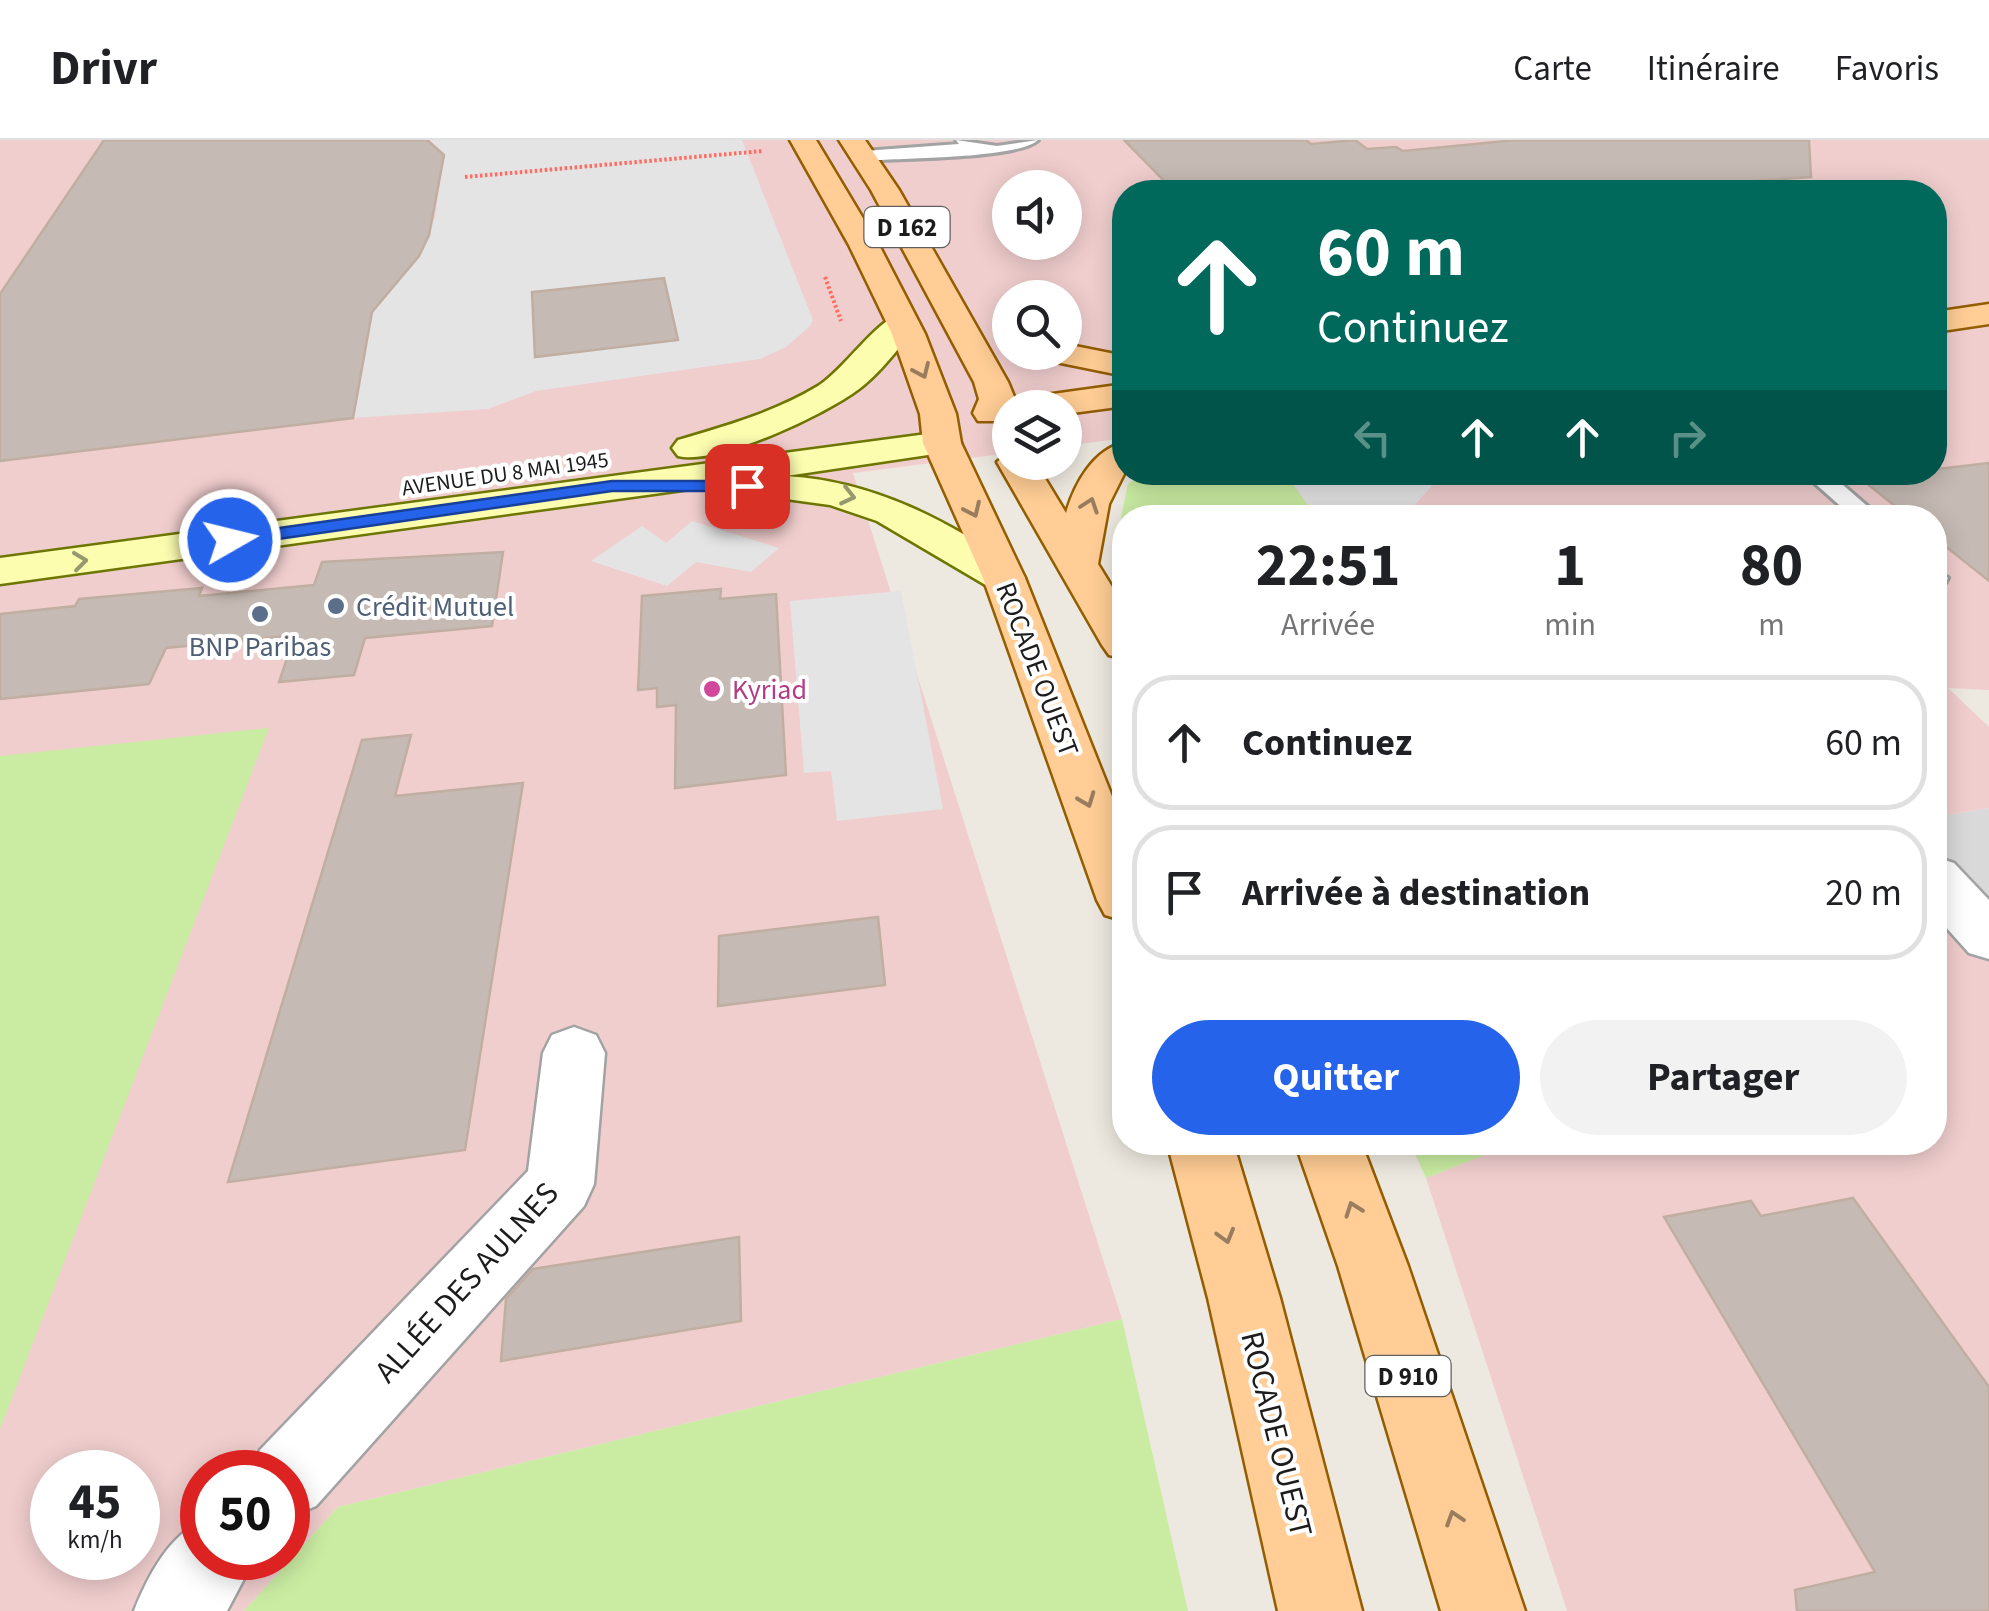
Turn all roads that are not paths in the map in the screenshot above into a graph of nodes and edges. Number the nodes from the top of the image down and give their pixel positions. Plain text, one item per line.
1 (803, 140) edge
2 (824, 140) edge
3 (952, 140) edge
4 (1030, 140) edge
5 (969, 144) edge
6 (858, 148) edge
7 (820, 170) junction
8 (1989, 286) edge
9 (1947, 291) edge
10 (1989, 314) edge
11 (958, 317) junction
12 (1947, 320) edge
13 (901, 324) junction
14 (992, 330) edge
15 (1082, 358) edge
16 (1112, 363) edge
17 (993, 390) edge
18 (1112, 397) edge
19 (1082, 401) edge
20 (1112, 424) edge
21 (1082, 427) edge
22 (942, 430) junction
23 (992, 434) edge
24 (691, 448) junction
25 (1112, 465) edge
26 (1030, 480) edge
27 (1829, 485) edge
28 (612, 486) junction
29 (1853, 505) edge
30 (0, 541) edge
31 (1076, 568) junction
32 (0, 571) edge
33 (1004, 578) junction
34 (1112, 625) edge
35 (1112, 865) edge
36 (1947, 891) edge
37 (1989, 936) edge
38 (574, 1054) dead end
39 (1204, 1155) edge
40 (1333, 1155) edge
41 (310, 1454) edge
42 (198, 1580) edge
43 (176, 1611) edge
44 (1320, 1611) edge
45 (1483, 1611) edge

1 - 7 main road, D 162
2 - 6 main road
3 - 6 lane
4 - 5 lane
5 - 6 lane
6 - 7 main road
6 - 11 main road, D 162
7 - 13 main road, D 162
8 - 9 main road
10 - 12 main road
11 - 14 main road
11 - 17 main road, D 162
13 -> 22 main road, D 162
13 - 24 main road
15 - 16 main road
18 - 19 main road
20 - 21 main road
22 - 23 main road, AVENUE DU 8 MAI 1945
22 - 24 main road, AVENUE DU 8 MAI 1945
22 - 28 main road, AVENUE DU 8 MAI 1945
22 -> 33 main road, ROCADE OUEST
24 - 30 main road, AVENUE DU 8 MAI 1945
31 -> 25 main road
26 - 31 main road
27 - 29 lane
32 -> 28 main road, AVENUE DU 8 MAI 1945
28 -> 33 main road
31 - 34 main road
33 -> 35 main road, ROCADE OUEST
36 - 37 street
38 - 41 street, ALLÉE DES AULNES
39 -> 44 main road, ROCADE OUEST
45 -> 40 main road, D 910
42 - 43 street

